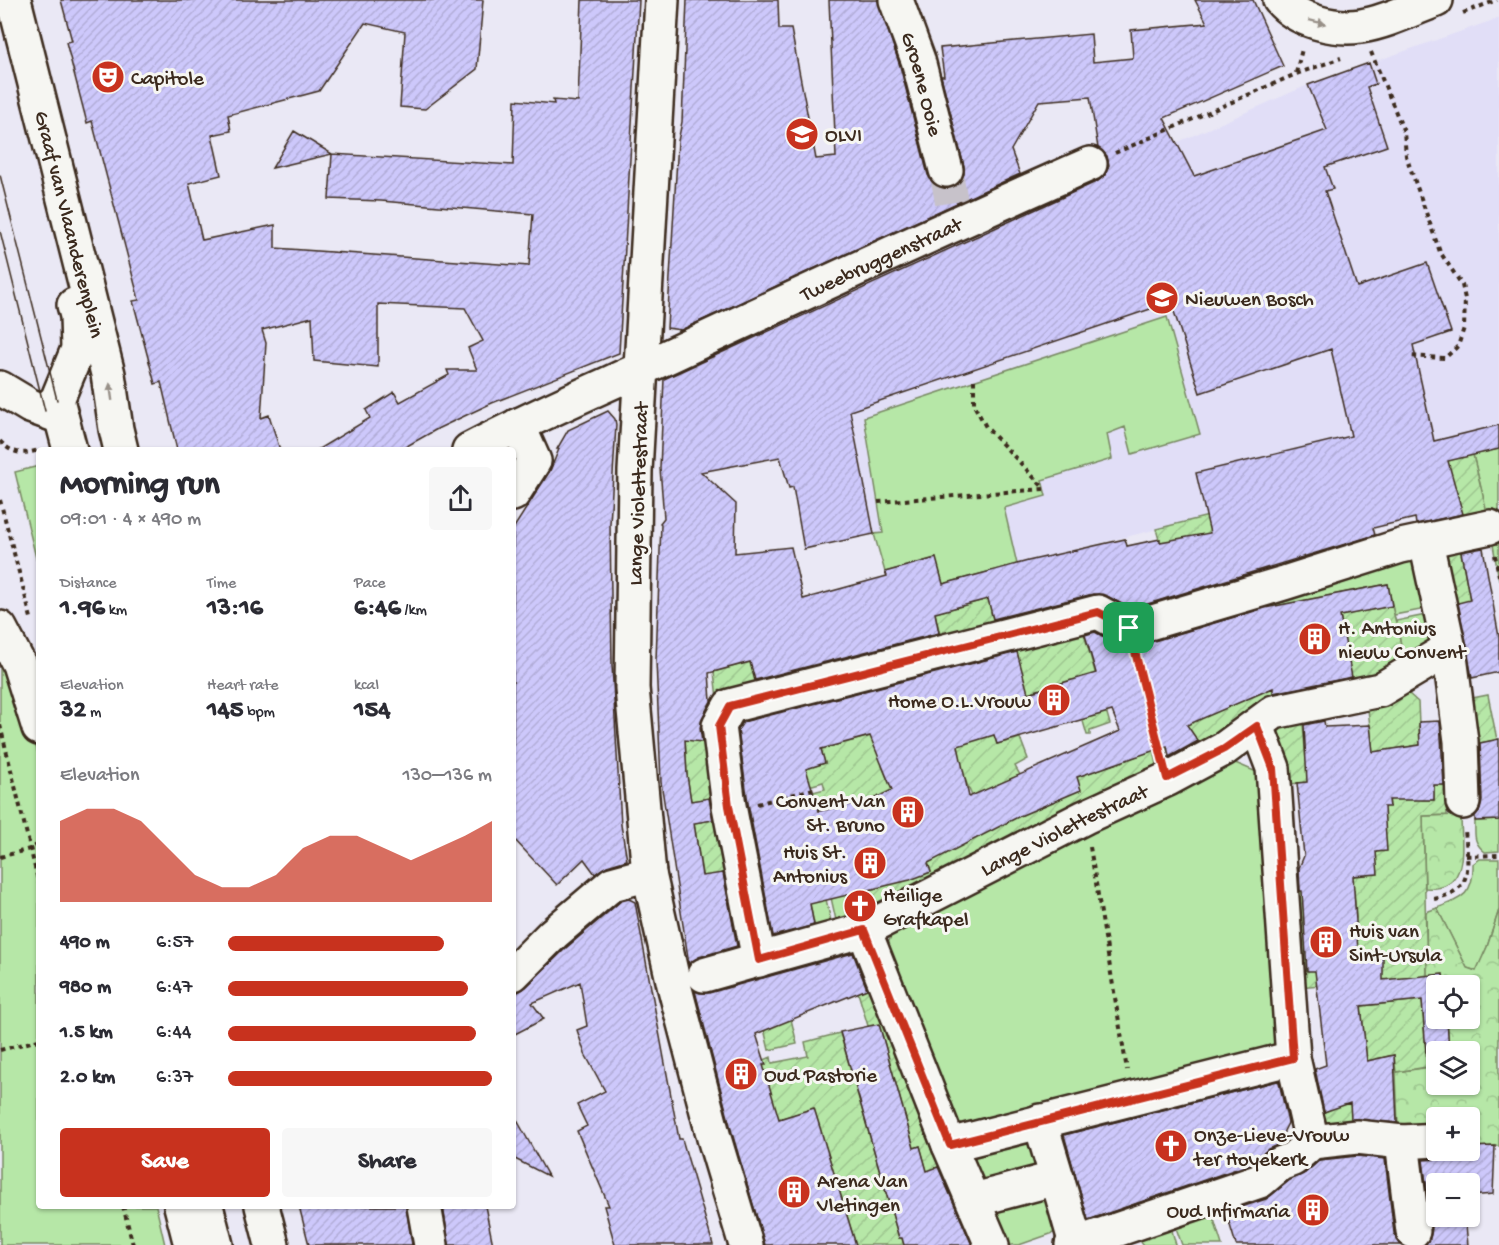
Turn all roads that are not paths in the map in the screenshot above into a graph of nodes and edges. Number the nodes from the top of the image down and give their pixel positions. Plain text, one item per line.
1 (14, 0) edge
2 (662, 0) edge
3 (896, 0) edge
4 (1280, 0) edge
5 (1436, 0) edge
6 (0, 22) edge
7 (1090, 164) road end
8 (946, 170) tunnel mouth
9 (642, 369) junction
10 (0, 388) edge
11 (55, 409) junction
12 (518, 425) junction
13 (55, 447) edge
14 (69, 447) edge
15 (120, 447) edge
16 (475, 447) edge
17 (516, 489) edge
18 (1490, 527) dead end
19 (1426, 542) junction
20 (0, 628) edge
21 (1449, 649) junction
22 (36, 718) edge
23 (1257, 726) junction
24 (1463, 802) road end
25 (649, 874) junction
26 (864, 930) junction
27 (759, 960) junction
28 (516, 971) edge
29 (690, 980) junction
30 (1293, 1058) junction
31 (1040, 1121) junction
32 (1426, 1141) edge
33 (1402, 1142) junction
34 (1312, 1143) junction
35 (950, 1145) junction
36 (1057, 1178) junction
37 (974, 1200) junction
38 (183, 1209) edge
39 (207, 1209) edge
40 (263, 1209) edge
41 (276, 1209) edge
42 (425, 1209) edge
43 (1413, 1231) dead end
44 (1123, 1238) edge
45 (1074, 1244) edge
46 (191, 1245) edge
47 (216, 1245) edge
48 (272, 1245) edge
49 (285, 1245) edge
50 (431, 1245) edge
51 (746, 1245) edge
52 (992, 1245) edge

15 -> 1 street, Graaf van Vlaanderenplein
2 - 9 street, Lange Violettestraat
3 - 8 street, Groene Ooie
4 -> 5 street
6 - 11 street, Graaf van Vlaanderenplein
7 - 9 street, Tweebruggenstraat
9 - 12 street, Tweebruggenstraat
9 - 25 street, Lange Violettestraat
10 - 11 street
11 - 13 street
11 - 14 street
12 - 16 street, Tweebruggenstraat
12 - 17 street
18 - 19 street
19 - 21 street
19 - 27 street
20 - 22 street
21 - 23 street, Lange Violettestraat
21 - 24 street
23 - 26 street, Lange Violettestraat
23 - 30 street
25 - 28 street
25 - 29 street, Lange Violettestraat
26 - 27 street, Lange Violettestraat
26 - 35 street
27 - 29 street, Lange Violettestraat
29 - 51 street, Lange Violettestraat
30 - 31 street
30 - 34 street
31 - 35 street
31 - 36 street
32 - 33 street
33 - 34 street
33 - 43 street
34 - 44 street
35 - 37 street
36 - 37 street
36 - 45 street
37 - 52 street
38 - 46 street
39 - 47 street
40 - 48 street
41 - 49 street
42 - 50 street
44 - 45 street

